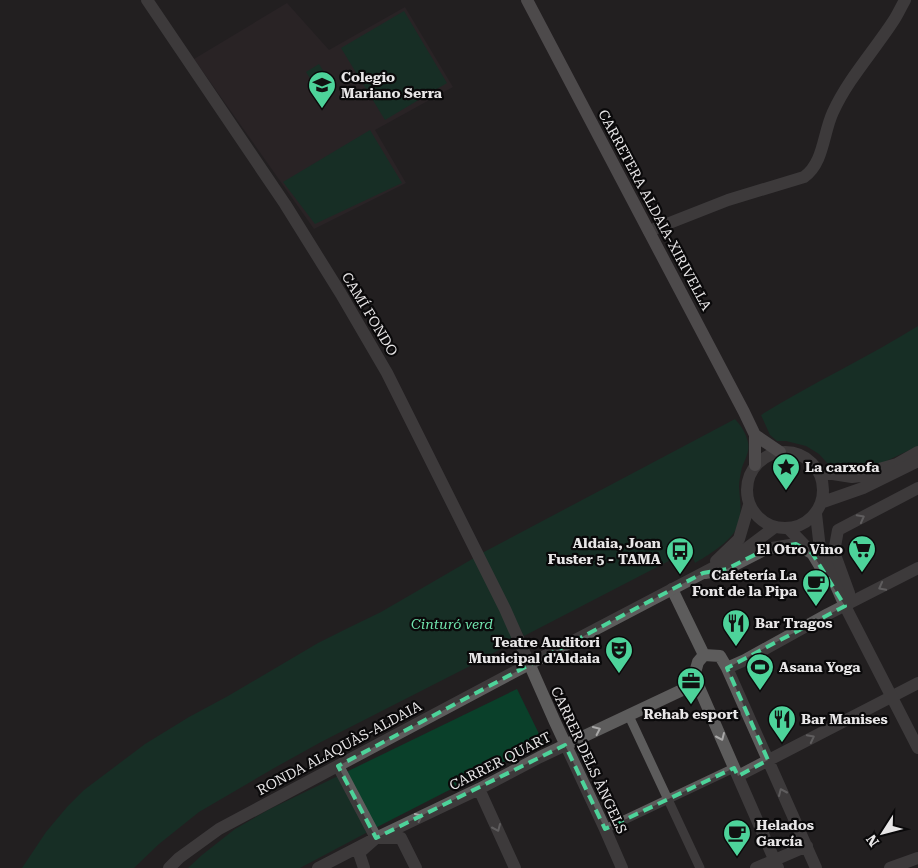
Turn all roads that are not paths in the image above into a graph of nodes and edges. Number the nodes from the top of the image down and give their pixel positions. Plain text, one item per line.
1 (147, 0) edge
2 (527, 0) edge
3 (905, 0) edge
4 (649, 231) junction
5 (755, 435) junction
6 (780, 452) junction
7 (918, 452) edge
8 (916, 464) edge
9 (756, 465) junction
10 (820, 472) junction
11 (898, 472) junction
12 (852, 477) junction
13 (918, 488) edge
14 (822, 502) junction
15 (749, 505) junction
16 (816, 514) junction
17 (775, 527) junction
18 (789, 529) junction
19 (812, 554) junction
20 (918, 568) edge
21 (703, 573) junction
22 (672, 589) junction
23 (845, 606) junction
24 (704, 655) junction
25 (530, 664) junction
26 (727, 668) junction
27 (918, 682) edge
28 (697, 683) junction
29 (892, 696) junction
30 (629, 716) junction
31 (566, 745) junction
32 (918, 748) edge
33 (768, 760) junction
34 (338, 766) junction
35 (736, 772) junction
36 (479, 789) junction
37 (668, 799) junction
38 (605, 829) junction
39 (376, 838) junction
40 (807, 846) junction
41 (918, 858) edge
42 (777, 864) edge
43 (169, 868) edge
44 (318, 868) edge
45 (364, 868) edge
46 (416, 868) edge
47 (515, 868) edge
48 (622, 868) edge
49 (700, 868) edge
50 (756, 868) edge
51 (816, 868) edge
52 (890, 868) edge

1 - 25 street, CAMÍ FONDO
2 - 4 main road, CARRETERA ALDAIA-XIRIVELLA
3 - 4 street
4 - 5 main road, CARRETERA ALDAIA-XIRIVELLA
5 - 6 main road, CARRETERA ALDAIA-XIRIVELLA
5 - 9 main road, CARRETERA ALDAIA-XIRIVELLA
6 - 9 street
6 - 10 street
7 - 12 street
8 - 11 street
9 - 15 street
10 - 12 street
10 - 14 street
11 - 12 street
11 - 14 street
23 -> 13 street
14 - 16 street
15 - 17 street
15 - 21 street
16 - 18 street
16 - 23 street
17 - 18 street
17 - 21 street, RONDA ALAQUÀS-ALDAIA
18 - 19 street
19 - 21 street
19 - 23 street
20 -> 23 street
21 - 22 street, RONDA ALAQUÀS-ALDAIA
22 - 24 street
22 - 25 street, RONDA ALAQUÀS-ALDAIA
23 - 26 street
23 - 29 street
24 - 26 street
24 - 28 street
25 - 31 street, CARRER DELS ÀNGELS
25 - 34 street, RONDA ALAQUÀS-ALDAIA
26 - 33 street
27 - 29 street
28 - 30 street, CARRER QUART
28 -> 35 street
29 - 32 street
33 -> 29 street
31 -> 30 street, CARRER QUART
30 - 37 street
31 - 36 street, CARRER QUART
31 - 38 street, CARRER DELS ÀNGELS
33 - 35 street
40 -> 33 street
34 - 39 street
34 - 43 street, RONDA ALAQUÀS-ALDAIA
35 - 37 street
35 - 42 street
39 -> 36 street, CARRER QUART
36 -> 47 street
37 - 38 street
37 - 49 street
38 - 48 street, CARRER DELS ÀNGELS
39 - 44 street, CARRER QUART
39 - 45 street
39 - 46 street
40 - 42 street
40 - 51 street
41 - 52 street
42 - 50 street

